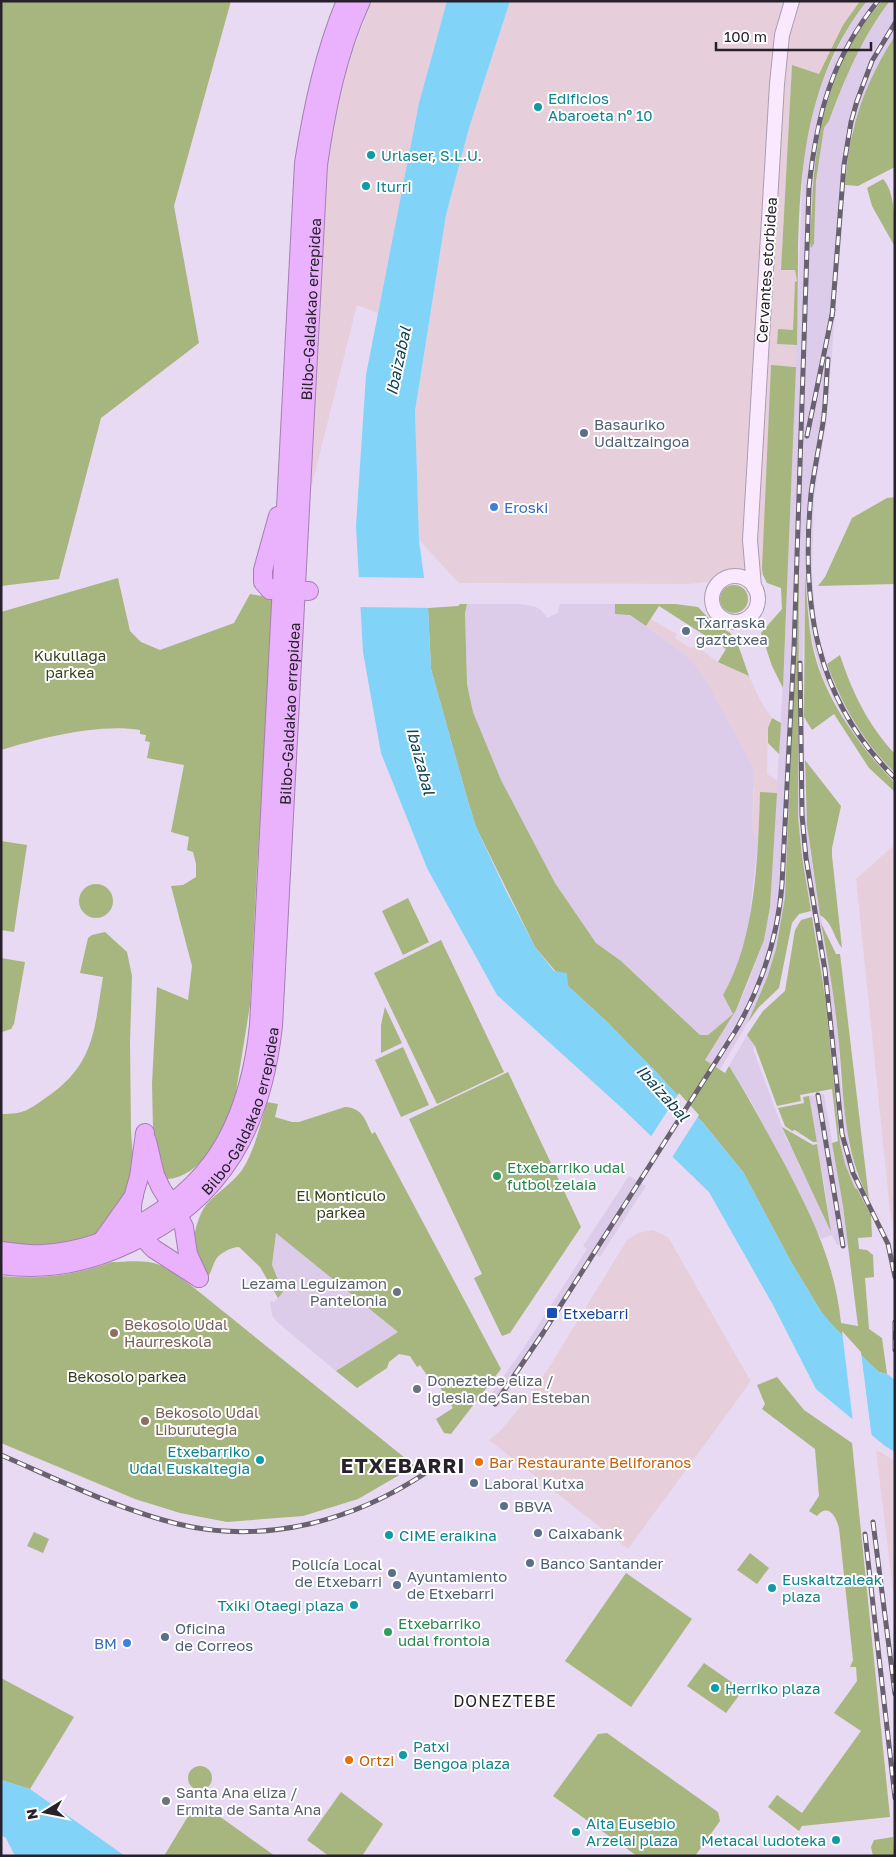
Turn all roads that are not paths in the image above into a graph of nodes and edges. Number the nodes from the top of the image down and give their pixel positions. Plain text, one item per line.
1 (346, 1) edge
2 (361, 1) edge
3 (792, 1) edge
4 (750, 540) junction
5 (735, 576) junction
6 (754, 587) junction
7 (295, 591) junction
8 (198, 1178) junction
9 (161, 1188) junction
10 (134, 1196) junction
11 (194, 1202) junction
12 (175, 1209) junction
13 (141, 1231) junction
14 (186, 1240) junction
15 (106, 1246) junction
16 (1, 1251) edge
17 (162, 1254) junction
18 (1, 1265) edge

1 - 7 highway, Bilbo-Galdakao errepidea
2 - 7 highway, Bilbo-Galdakao errepidea
3 - 4 street, Cervantes etorbidea
4 - 5 street, Cervantes etorbidea
4 - 6 street, Cervantes etorbidea
5 - 6 street
5 - 6 street
7 - 8 highway, Bilbo-Galdakao errepidea
7 - 11 highway, Bilbo-Galdakao errepidea
8 - 9 highway
8 - 12 highway, Bilbo-Galdakao errepidea
9 - 10 highway
9 - 10 highway
9 - 12 highway
10 - 13 highway
10 - 15 highway
11 - 12 highway, Bilbo-Galdakao errepidea
11 - 14 highway
12 - 13 highway, Bilbo-Galdakao errepidea
12 - 14 highway
13 - 15 highway, Bilbo-Galdakao errepidea
13 - 17 highway
14 - 17 highway
14 - 17 highway
15 - 16 highway, Bilbo-Galdakao errepidea
15 - 17 highway
15 - 18 highway, Bilbo-Galdakao errepidea

